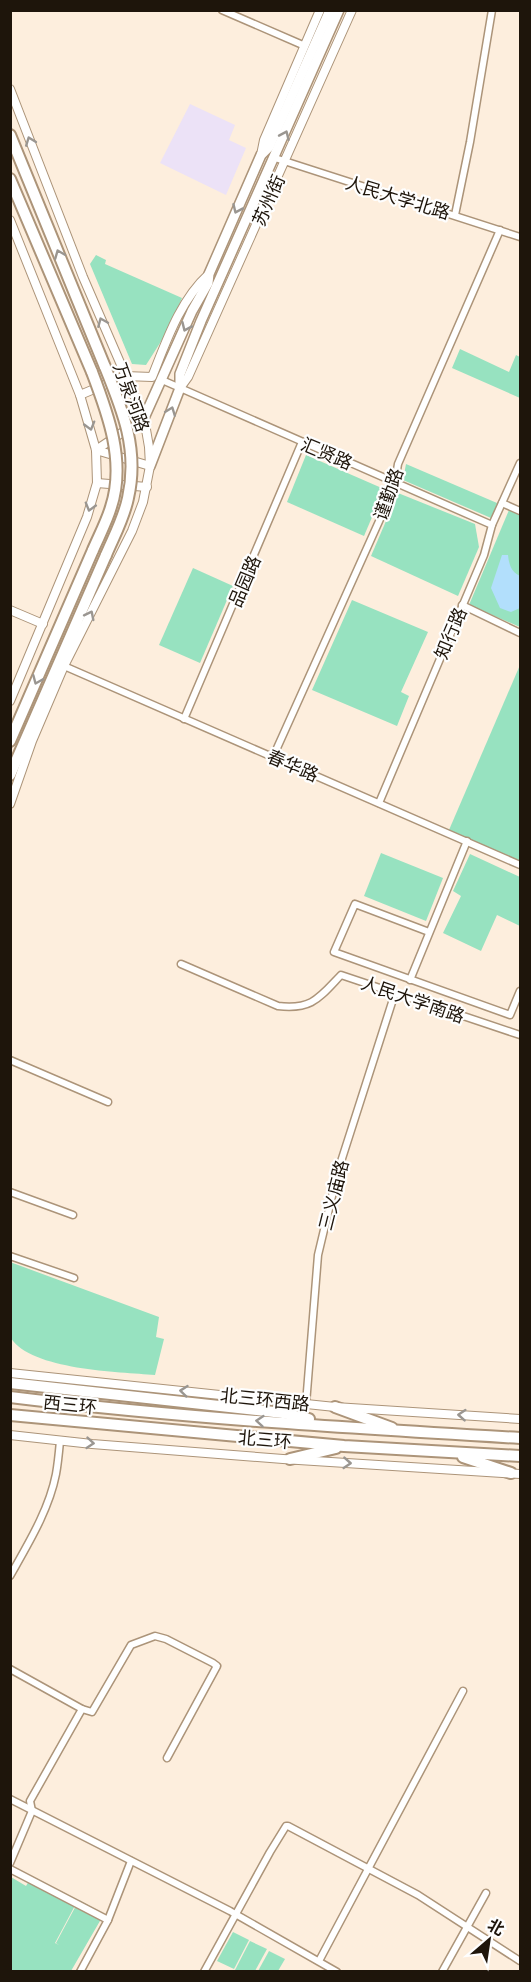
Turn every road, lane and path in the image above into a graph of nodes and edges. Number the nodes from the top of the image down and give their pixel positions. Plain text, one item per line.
1 (222, 10) edge
2 (321, 10) edge
3 (330, 10) edge
4 (339, 10) edge
5 (352, 10) edge
6 (492, 10) edge
7 (305, 46) junction
8 (10, 90) edge
9 (10, 135) edge
10 (261, 155) junction
11 (275, 158) junction
12 (285, 161) junction
13 (10, 179) edge
14 (455, 215) junction
15 (10, 219) edge
16 (500, 230) junction
17 (520, 237) edge
18 (125, 376) junction
19 (157, 379) junction
20 (180, 388) junction
21 (80, 395) junction
22 (144, 418) junction
23 (302, 442) junction
24 (96, 450) junction
25 (520, 463) edge
26 (150, 466) junction
27 (97, 483) junction
28 (395, 483) junction
29 (147, 487) junction
30 (502, 503) junction
31 (520, 511) edge
32 (492, 525) junction
33 (462, 605) junction
34 (10, 610) edge
35 (43, 624) junction
36 (520, 633) edge
37 (64, 666) junction
38 (10, 701) edge
39 (184, 719) junction
40 (10, 741) edge
41 (273, 757) junction
42 (10, 775) edge
43 (379, 802) junction
44 (10, 804) edge
45 (467, 841) junction
46 (520, 865) edge
47 (429, 932) junction
48 (181, 963) dead end
49 (410, 980) junction
50 (520, 991) edge
51 (395, 993) junction
52 (520, 1035) edge
53 (10, 1060) edge
54 (108, 1102) dead end
55 (10, 1192) edge
56 (73, 1215) dead end
57 (10, 1256) edge
58 (74, 1278) dead end
59 (10, 1373) edge
60 (10, 1383) edge
61 (10, 1398) edge
62 (306, 1404) junction
63 (335, 1407) junction
64 (129, 1410) joint
65 (10, 1415) edge
66 (520, 1419) edge
67 (344, 1428) junction
68 (404, 1432) junction
69 (10, 1435) edge
70 (520, 1437) edge
71 (60, 1441) junction
72 (344, 1446) junction
73 (452, 1452) junction
74 (520, 1456) edge
75 (290, 1459) junction
76 (516, 1474) edge
77 (10, 1576) edge
78 (10, 1669) edge
79 (463, 1691) dead end
80 (82, 1709) junction
81 (167, 1758) dead end
82 (10, 1799) edge
83 (32, 1811) junction
84 (131, 1861) junction
85 (10, 1863) edge
86 (10, 1869) edge
87 (368, 1869) junction
88 (486, 1893) dead end
89 (236, 1914) junction
90 (108, 1920) junction
91 (467, 1927) junction
92 (520, 1961) edge
93 (319, 1962) junction
94 (80, 1971) edge
95 (204, 1971) edge
96 (337, 1971) edge
97 (442, 1971) edge

1 - 7 street
2 - 7 street, 苏州街
3 - 10 main road, 苏州街
11 -> 4 main road, 苏州街
5 - 12 street, 苏州街
6 - 14 street
7 - 10 street, 苏州街
18 -> 8 street, 万泉河路
42 -> 9 highway, 万泉河路, bridge
10 -> 19 main road, 苏州街
11 - 12 street, 人民大学北路
11 - 20 main road, 苏州街
12 - 14 street, 人民大学北路
12 - 20 street, 苏州街
13 -> 40 highway, 万泉河路, bridge
14 - 16 street, 人民大学北路
15 - 21 street
16 - 17 street, 人民大学北路
16 - 28 street, 谨勤路
18 - 19 street
18 - 21 street
18 - 22 street, 万泉河路
19 - 20 street, 汇贤路
19 - 22 main road, 苏州街
20 - 23 street, 汇贤路
26 -> 20 main road, 苏州街
21 -> 24 street
22 - 24 street
22 - 26 street, 万泉河路
23 - 28 street, 汇贤路
23 - 39 street, 品园路
24 - 26 street
24 - 27 street
25 - 30 street, 知行路
26 - 29 street, 万泉河路
27 - 29 street
27 -> 35 street
28 - 32 street, 汇贤路
28 - 41 street, 谨勤路
37 -> 29 street, 万泉河路
30 - 31 street
30 - 32 street, 知行路
32 - 33 street, 知行路
33 - 36 street
33 - 43 street, 知行路
34 - 35 street
35 - 38 street
37 - 39 street, 春华路
37 - 44 street, 万泉河路
39 - 41 street, 春华路
41 - 43 street, 春华路
43 - 45 street, 春华路
45 - 46 street, 春华路
45 - 47 street
47 - 49 street
47 - 49 street
48 - 51 street, 人民大学南路
49 - 50 street
51 - 52 street, 人民大学南路
51 - 62 street, 三义庙路
53 - 54 street
55 - 56 street
57 - 58 street
62 -> 59 street, 北三环西路
60 - 67 highway
61 - 64 highway, 西三环
62 - 63 street, 北三环西路
66 -> 63 street, 北三环西路
63 - 68 highway
67 -> 64 highway, 北三环
65 - 72 highway, 北三环
67 - 68 highway, 北三环
68 - 70 highway, 北三环
69 - 71 street
71 -> 75 street
71 - 77 street
72 - 73 highway, 北三环
72 - 75 highway
73 - 74 highway, 北三环
73 - 76 highway
75 -> 76 street
78 - 80 street
79 - 87 street
80 - 81 street
80 - 83 street
82 - 83 street
83 - 84 street
83 - 85 street
84 - 89 street
84 - 90 street
86 - 90 street
87 - 89 street
87 - 91 street
87 - 93 street
88 - 91 street
89 - 93 street
89 - 95 street
90 - 94 street
91 - 92 street
91 - 97 street
93 - 96 street

